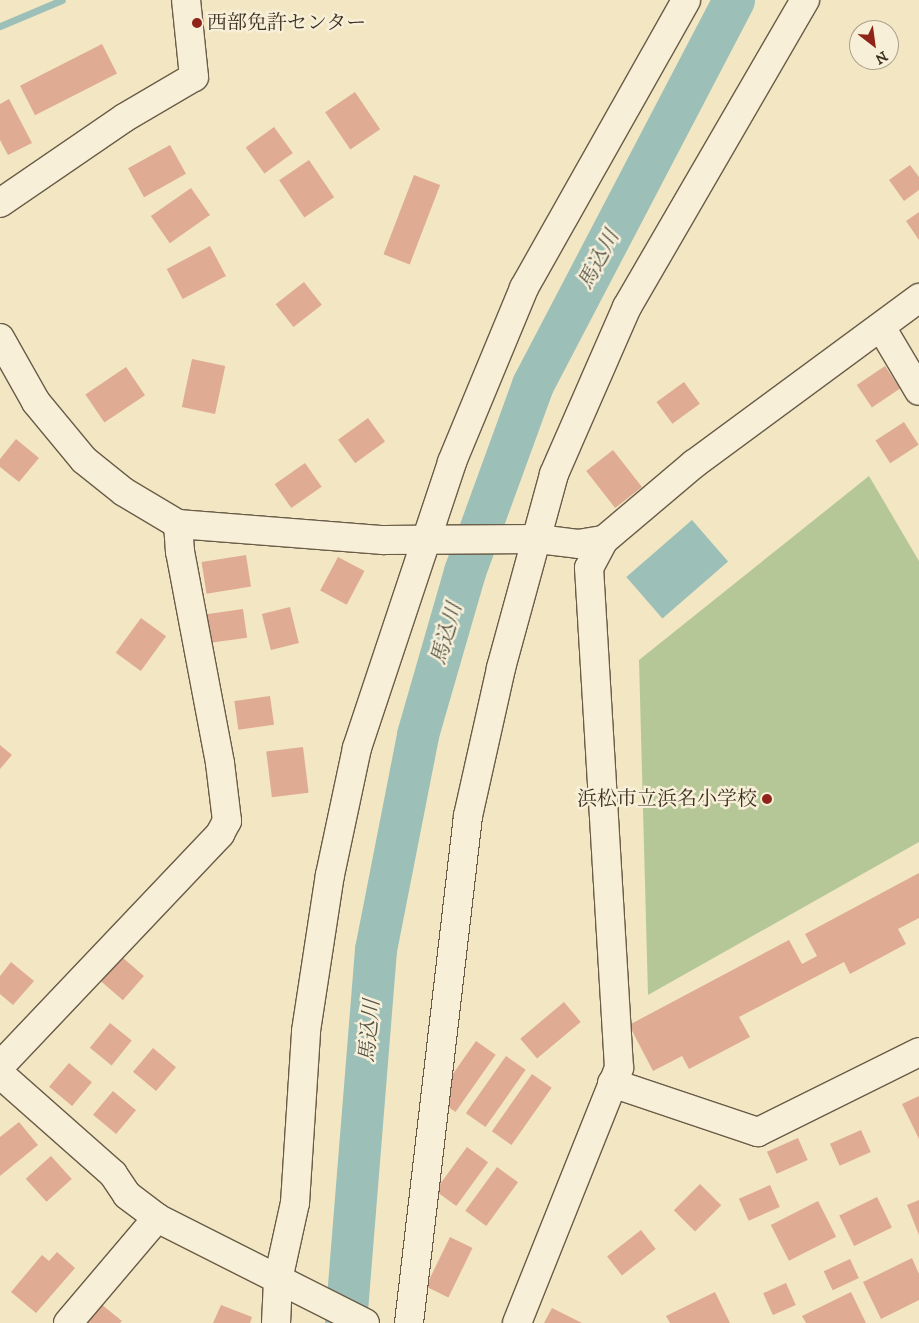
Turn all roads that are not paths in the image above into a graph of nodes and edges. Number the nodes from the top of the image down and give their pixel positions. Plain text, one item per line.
1 (186, 0) edge
2 (686, 0) edge
3 (805, 0) edge
4 (0, 203) edge
5 (919, 298) edge
6 (881, 327) junction
7 (0, 338) edge
8 (919, 391) edge
9 (178, 524) junction
10 (538, 539) junction
11 (425, 540) junction
12 (604, 540) junction
13 (919, 1052) edge
14 (0, 1066) edge
15 (0, 1074) edge
16 (612, 1083) junction
17 (157, 1218) junction
18 (284, 1283) junction
19 (68, 1323) edge
20 (276, 1323) edge
21 (365, 1323) edge
22 (409, 1323) edge
23 (517, 1323) edge

1 - 4 street
2 - 11 street
3 - 10 street
5 - 6 street
6 - 8 street
6 - 12 street
7 - 9 street
9 - 11 street
9 - 14 street
10 - 11 street
10 - 12 street
10 - 22 street
11 - 18 street
12 - 16 street
13 - 16 street
15 - 17 street
16 - 23 street
17 - 18 street
17 - 19 street
18 - 20 street
18 - 21 street

